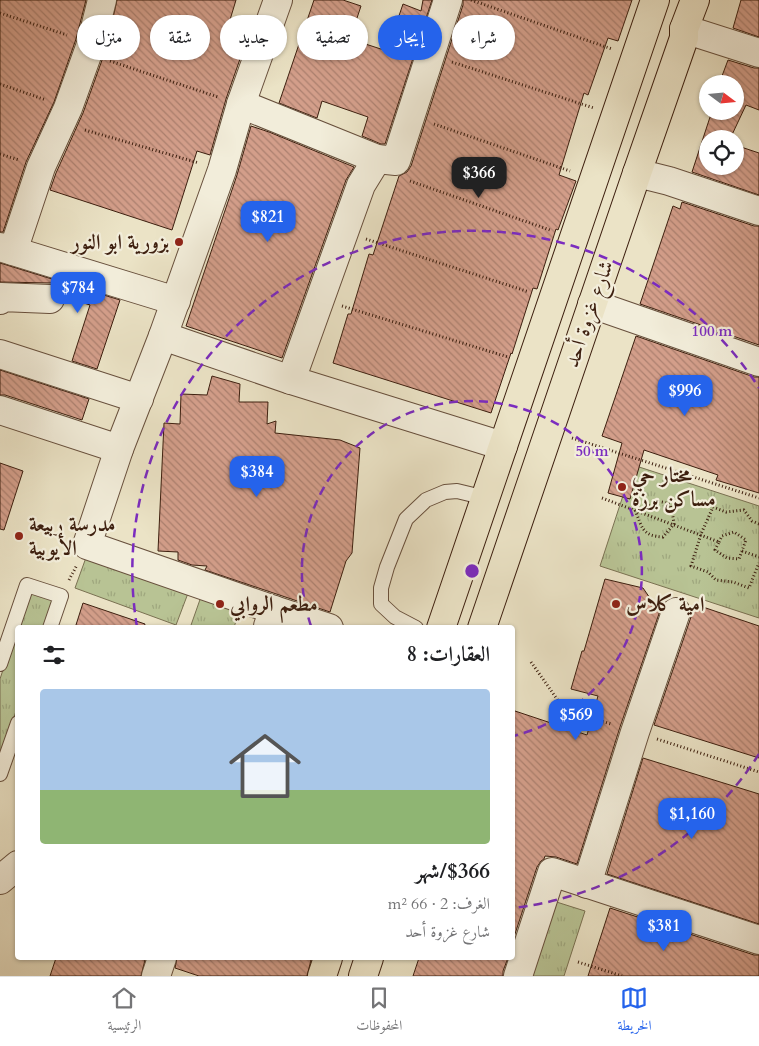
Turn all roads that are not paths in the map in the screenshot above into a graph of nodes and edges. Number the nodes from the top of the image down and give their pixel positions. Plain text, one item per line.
1 (102, 0) edge
2 (278, 0) edge
3 (448, 0) edge
4 (655, 0) edge
5 (695, 0) edge
6 (684, 29) junction
7 (759, 53) edge
8 (240, 104) junction
9 (376, 159) junction
10 (637, 173) junction
11 (759, 212) edge
12 (7, 249) edge
13 (50, 299) dead end
14 (0, 300) edge
15 (176, 301) junction
16 (592, 304) junction
17 (164, 336) junction
18 (0, 354) edge
19 (759, 362) edge
20 (291, 380) junction
21 (139, 399) junction
22 (0, 410) edge
23 (503, 446) junction
24 (119, 449) junction
25 (486, 498) junction
26 (676, 612) dead end
27 (271, 619) edge
28 (51, 625) edge
29 (310, 625) edge
30 (411, 625) edge
31 (442, 625) edge
32 (483, 625) edge
33 (0, 664) edge
34 (15, 732) edge
35 (0, 774) edge
36 (15, 867) edge
37 (0, 879) edge
38 (587, 884) junction
39 (759, 940) edge
40 (161, 960) edge
41 (327, 960) edge
42 (368, 960) edge
43 (156, 976) edge
44 (322, 976) edge
45 (363, 976) edge
46 (518, 976) edge

1 - 12 street
2 - 8 street
3 - 9 street
4 - 23 main road, شارع غزوة أحد
5 - 6 main road, شارع غزوة أحد
6 - 7 street
6 - 10 main road, شارع غزوة أحد
8 - 9 street
8 - 15 street
9 - 20 street
10 - 11 street
10 - 16 main road, شارع غزوة أحد
12 - 15 street
13 - 14 street
15 - 17 street
16 - 19 street
16 - 32 main road, شارع غزوة أحد
17 - 20 street
17 - 21 street
18 - 21 street
20 - 23 street
21 - 24 street
22 - 24 street
23 - 25 main road, شارع غزوة أحد
24 - 27 street
25 - 30 lane
25 - 31 main road, شارع غزوة أحد
26 - 38 street
27 - 29 street
28 - 33 lane
34 - 35 lane
36 - 37 street
38 - 39 street
38 - 46 street
40 - 43 street
41 - 44 main road
42 - 45 main road

